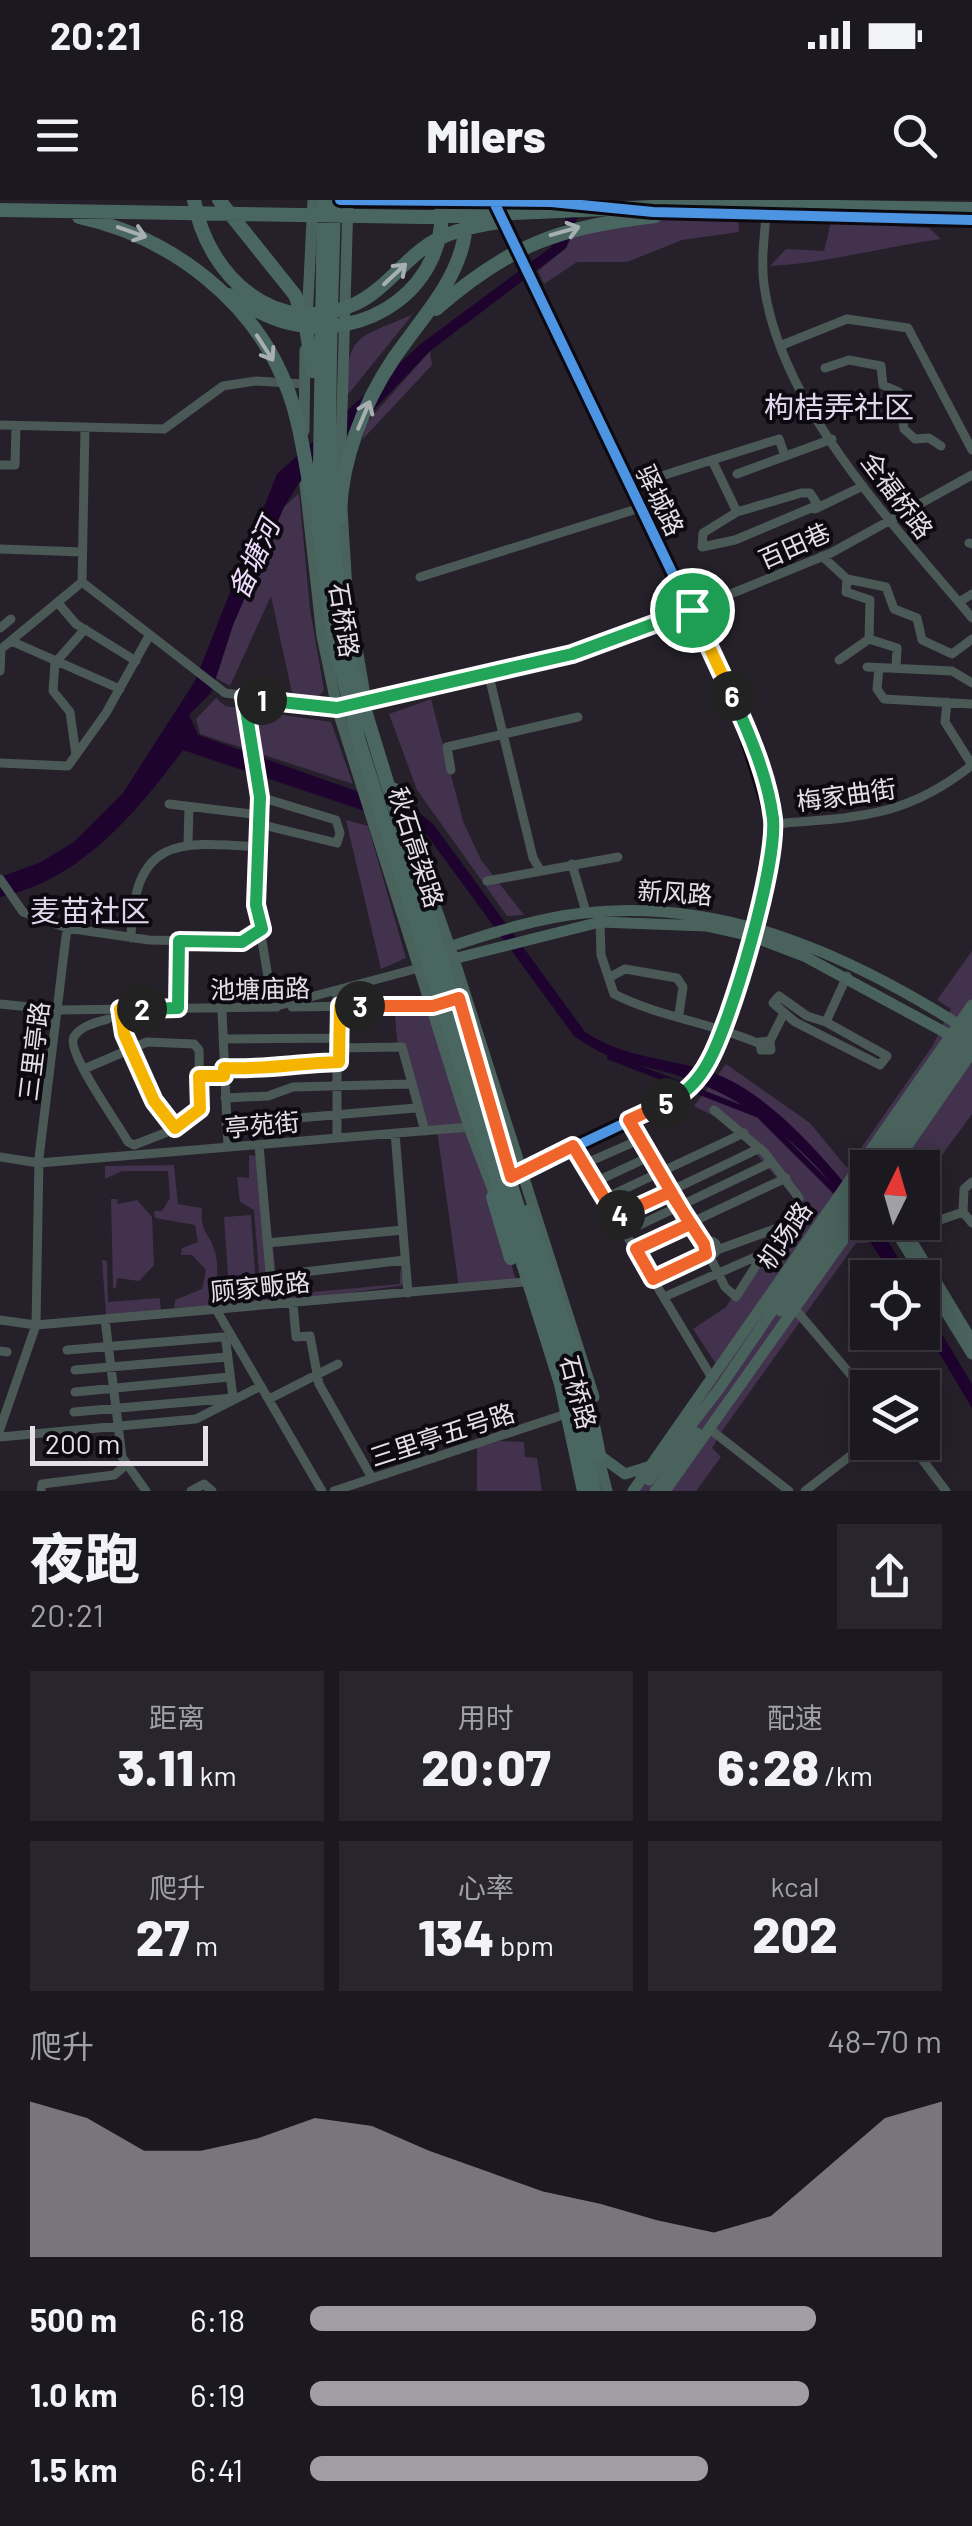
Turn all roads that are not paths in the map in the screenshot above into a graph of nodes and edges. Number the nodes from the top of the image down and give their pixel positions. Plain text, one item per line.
1 (194, 200) edge
2 (219, 200) edge
3 (314, 200) edge
4 (324, 200) edge
5 (337, 200) edge
6 (348, 200) edge
7 (441, 200) edge
8 (465, 200) edge
9 (493, 201) edge
10 (570, 206) junction
11 (803, 206) junction
12 (0, 210) edge
13 (972, 210) edge
14 (44, 211) junction
15 (766, 216) junction
16 (904, 219) tunnel mouth
17 (208, 280) junction
18 (424, 319) junction
19 (782, 345) junction
20 (825, 368) dead end
21 (304, 384) junction
22 (319, 416) junction
23 (0, 425) edge
24 (16, 426) junction
25 (86, 427) junction
26 (832, 440) junction
27 (940, 446) dead end
28 (972, 450) edge
29 (785, 456) junction
30 (712, 460) junction
31 (0, 465) edge
32 (737, 474) dead end
33 (972, 475) edge
34 (632, 484) junction
35 (863, 486) junction
36 (643, 507) junction
37 (812, 510) junction
38 (736, 512) junction
39 (888, 519) junction
40 (319, 532) junction
41 (0, 550) edge
42 (82, 552) junction
43 (822, 556) junction
44 (420, 577) dead end
45 (336, 579) junction
46 (847, 579) junction
47 (82, 582) junction
48 (972, 594) edge
49 (58, 602) junction
50 (959, 602) junction
51 (692, 610) junction
52 (972, 618) edge
53 (10, 619) dead end
54 (0, 628) edge
55 (85, 630) junction
56 (149, 636) junction
57 (869, 639) junction
58 (972, 639) edge
59 (10, 641) junction
60 (952, 654) junction
61 (840, 660) dead end
62 (136, 661) junction
63 (56, 663) junction
64 (866, 667) dead end
65 (879, 668) junction
66 (896, 668) junction
67 (952, 671) junction
68 (0, 672) edge
69 (488, 672) junction
70 (972, 683) edge
71 (120, 689) junction
72 (244, 697) junction
73 (366, 698) junction
74 (947, 702) junction
75 (972, 704) edge
76 (337, 708) junction
77 (578, 717) dead end
78 (506, 733) junction
79 (76, 755) junction
80 (0, 763) edge
81 (972, 765) edge
82 (451, 770) dead end
83 (260, 797) junction
84 (170, 804) dead end
85 (189, 808) junction
86 (260, 819) junction
87 (773, 824) junction
88 (188, 842) junction
89 (259, 847) junction
90 (618, 857) dead end
91 (572, 864) junction
92 (539, 868) junction
93 (0, 879) edge
94 (487, 881) dead end
95 (586, 912) junction
96 (600, 922) junction
97 (67, 928) junction
98 (262, 929) junction
99 (753, 931) junction
100 (131, 938) junction
101 (179, 941) junction
102 (449, 954) junction
103 (417, 963) junction
104 (612, 976) junction
105 (847, 976) junction
106 (337, 992) junction
107 (459, 998) junction
108 (0, 1004) edge
109 (972, 1005) edge
110 (340, 1006) junction
111 (433, 1006) junction
112 (273, 1007) junction
113 (178, 1008) junction
114 (120, 1009) junction
115 (58, 1010) junction
116 (222, 1011) junction
117 (679, 1014) junction
118 (782, 1015) junction
119 (108, 1019) dead end
120 (826, 1022) junction
121 (723, 1027) junction
122 (966, 1036) edge
123 (223, 1039) junction
124 (339, 1043) junction
125 (130, 1046) junction
126 (339, 1062) junction
127 (84, 1069) junction
128 (224, 1072) junction
129 (199, 1076) junction
130 (410, 1084) junction
131 (338, 1086) junction
132 (283, 1091) junction
133 (225, 1098) junction
134 (416, 1108) junction
135 (714, 1110) dead end
136 (338, 1114) junction
137 (285, 1116) junction
138 (629, 1120) junction
139 (226, 1124) junction
140 (479, 1124) junction
141 (175, 1128) junction
142 (425, 1131) junction
143 (744, 1132) junction
144 (395, 1133) junction
145 (337, 1138) junction
146 (640, 1139) junction
147 (259, 1144) junction
148 (573, 1146) junction
149 (228, 1147) junction
150 (760, 1148) junction
151 (882, 1150) edge
152 (891, 1150) edge
153 (893, 1150) edge
154 (902, 1150) edge
155 (651, 1156) junction
156 (0, 1157) edge
157 (772, 1162) junction
158 (39, 1163) junction
159 (584, 1164) junction
160 (660, 1172) junction
161 (516, 1173) junction
162 (786, 1178) junction
163 (595, 1182) junction
164 (972, 1182) edge
165 (670, 1192) junction
166 (605, 1198) junction
167 (679, 1206) junction
168 (850, 1208) edge
169 (850, 1208) edge
170 (963, 1212) junction
171 (616, 1217) junction
172 (841, 1218) junction
173 (690, 1224) junction
174 (940, 1224) edge
175 (972, 1224) edge
176 (783, 1226) junction
177 (403, 1230) junction
178 (625, 1232) junction
179 (901, 1240) edge
180 (911, 1240) edge
181 (267, 1243) junction
182 (636, 1249) junction
183 (709, 1251) junction
184 (764, 1254) junction
185 (406, 1260) junction
186 (717, 1274) junction
187 (270, 1276) junction
188 (653, 1279) junction
189 (524, 1282) junction
190 (408, 1292) junction
191 (272, 1296) dead end
192 (664, 1296) junction
193 (293, 1303) junction
194 (795, 1309) junction
195 (217, 1311) junction
196 (0, 1320) edge
197 (105, 1320) junction
198 (36, 1325) junction
199 (972, 1341) edge
200 (108, 1346) junction
201 (67, 1350) dead end
202 (972, 1354) edge
203 (227, 1356) junction
204 (338, 1364) dead end
205 (110, 1366) junction
206 (75, 1370) dead end
207 (317, 1374) junction
208 (850, 1374) edge
209 (229, 1377) junction
210 (712, 1378) junction
211 (261, 1386) junction
212 (112, 1388) junction
213 (75, 1392) dead end
214 (233, 1398) junction
215 (268, 1400) junction
216 (115, 1408) junction
217 (74, 1412) dead end
218 (563, 1415) junction
219 (678, 1427) junction
220 (117, 1428) junction
221 (0, 1429) edge
222 (711, 1430) junction
223 (0, 1437) edge
224 (676, 1448) junction
225 (599, 1456) junction
226 (850, 1456) edge
227 (923, 1460) edge
228 (126, 1464) junction
229 (651, 1466) junction
230 (372, 1478) junction
231 (41, 1491) edge
232 (146, 1491) edge
233 (191, 1491) edge
234 (212, 1491) edge
235 (322, 1491) edge
236 (334, 1491) edge
237 (581, 1491) edge
238 (594, 1491) edge
239 (606, 1491) edge
240 (637, 1491) edge
241 (655, 1491) edge
242 (665, 1491) edge
243 (790, 1491) edge
244 (805, 1491) edge
245 (946, 1491) edge

1 -> 10 highway
2 - 22 highway
3 - 21 main road, 石桥路
4 - 22 highway, 秋石高架路
5 - 6 main road
5 - 45 highway, 秋石高架路
6 - 9 main road
6 - 73 main road, 石桥路
7 - 17 highway
8 - 18 highway
9 - 10 main road
9 - 34 street, 驿城路
10 - 11 highway
10 - 14 highway
10 - 15 main road
11 - 13 highway
18 -> 11 highway
12 - 14 highway
14 -> 17 highway
15 - 16 main road
15 - 19 street, 全福桥路
17 -> 40 highway
45 -> 18 highway
19 - 26 street, 全福桥路
19 - 28 street
20 - 27 street
21 - 25 street
21 - 76 main road, 石桥路
22 - 40 highway, 秋石高架路
23 - 24 street
24 - 25 street
24 - 31 street
25 - 42 street
26 - 29 street
26 - 35 street, 全福桥路
29 - 30 street
29 - 32 street
30 - 34 street
30 - 38 street
33 - 39 street, 百田巷
34 - 36 street, 驿城路
35 - 37 street
35 - 39 street, 全福桥路
36 - 44 street
36 - 51 street, 驿城路
37 - 38 street
37 - 38 street
39 - 43 street, 百田巷
39 - 50 street, 全福桥路
40 - 140 highway, 秋石高架路
41 - 42 street
42 - 47 street
43 - 46 street
43 - 51 street, 百田巷
45 - 140 highway, 秋石高架路
46 - 57 street
46 - 60 street
47 - 49 street
47 - 56 street
48 - 50 street
49 - 55 street
49 - 59 street
50 - 52 street, 全福桥路
51 - 69 street, 百田巷
51 - 87 street, 驿城路
53 - 54 street
55 - 62 street
55 - 63 street
56 - 62 street
56 - 72 street, 百田巷
57 - 61 street
57 - 66 street
58 - 60 street
59 - 63 street
59 - 68 street
60 - 67 street
62 - 71 street
63 - 71 street
63 - 79 street
64 - 65 street
65 - 66 street
65 - 74 street
66 - 67 street
67 - 70 street
69 - 73 street, 百田巷
69 - 78 street
71 - 79 street
72 - 76 street, 百田巷
72 - 83 street
73 - 76 street, 百田巷
73 - 102 main road, 石桥路
74 - 75 street
74 - 81 street
76 - 103 main road, 石桥路
77 - 78 street
78 - 82 street
78 - 92 street
79 - 80 street
81 - 87 street, 梅家曲街
83 - 86 street
83 - 86 street
84 - 85 street
85 - 86 street
85 - 88 street
86 - 89 street
87 - 99 street, 驿城路
88 - 89 street
88 - 100 street
89 - 98 street
90 - 91 street
91 - 92 street
91 - 95 street
92 - 94 street
93 - 97 street
95 - 99 main road, 新风路
95 - 102 main road, 新风路
96 - 99 main road, 新风路
96 - 102 main road, 新风路
96 - 104 street
97 - 100 street
97 - 115 street, 三里亭路
98 - 101 street
98 - 112 street
99 - 105 main road, 新风路
99 - 121 street, 驿城路
99 - 122 main road, 新风路
100 - 101 street
101 - 113 street
102 - 103 main road, 新风路
102 - 107 main road, 石桥路
102 - 161 main road
103 - 106 street
103 - 111 main road, 石桥路
104 - 117 street
104 - 117 street
105 - 120 street
105 - 122 main road, 新风路
106 - 110 street
106 - 112 street
107 - 111 street, 池塘庙路
107 - 161 main road, 石桥路
108 - 115 street, 池塘庙路
109 - 122 main road, 机场路
110 - 111 street, 池塘庙路
110 - 112 street, 池塘庙路
110 - 124 street
111 - 140 main road, 石桥路
112 - 116 street, 池塘庙路
113 - 114 street, 池塘庙路
113 - 116 street, 池塘庙路
114 - 115 street, 池塘庙路
114 - 125 street
115 - 158 street, 三里亭路
116 - 123 street
117 - 121 street
118 - 120 street
118 - 120 street
118 - 121 street
119 - 127 street
121 - 138 street, 驿城路
122 - 151 main road, 机场路
122 - 152 main road, 机场路
122 - 153 main road, 机场路
122 - 154 main road, 机场路
123 - 124 street
123 - 128 street
124 - 126 street
124 - 130 street
125 - 127 street
125 - 129 street
125 - 141 street
126 - 128 street
126 - 131 street
127 - 141 street
128 - 129 street
128 - 133 street
129 - 141 street
130 - 131 street
130 - 134 street
131 - 132 street
131 - 136 street
132 - 133 street
132 - 137 street
133 - 139 street
134 - 136 street
134 - 142 street
135 - 143 street
136 - 137 street
136 - 145 street
137 - 139 street
138 - 146 street
138 - 148 street, 驿城路
139 - 149 street
140 - 142 street, 亭苑街
140 - 189 main road, 石桥路
140 - 218 highway
140 - 225 highway
140 - 237 highway, 秋石高架路
140 - 238 highway, 秋石高架路
142 - 144 street, 亭苑街
143 - 150 street
143 - 160 street
144 - 145 street, 亭苑街
144 - 177 street
145 - 147 street, 亭苑街
146 - 155 street
146 - 159 street
147 - 149 street, 亭苑街
147 - 181 street
148 - 159 street
148 - 161 street, 驿城路
149 - 158 street, 亭苑街
150 - 157 street
150 - 165 street
155 - 160 street
155 - 163 street
156 - 158 street, 亭苑街
157 - 162 street
157 - 167 street
158 - 198 street, 三里亭路
159 - 163 street
160 - 165 street
160 - 166 street
161 - 225 main road, 石桥路
162 - 173 street
162 - 176 street
163 - 166 street
164 - 170 street
165 - 167 street
165 - 171 street
166 - 171 street
167 - 173 street
167 - 178 street
168 - 172 main road, 机场路
169 - 172 main road, 机场路
170 - 174 street
170 - 175 street
171 - 178 street
172 - 194 main road, 机场路
172 - 210 main road, 机场路
172 - 224 main road, 机场路
172 - 241 main road, 机场路
173 - 182 street
173 - 183 street
176 - 183 street
176 - 184 street
177 - 181 street
177 - 185 street
178 - 182 street
179 - 202 main road
180 - 199 main road
181 - 187 street
182 - 188 street
183 - 186 street
183 - 188 street
184 - 186 street
184 - 186 street
185 - 187 street
185 - 190 street
186 - 192 street
187 - 191 street
188 - 192 street
189 - 190 street, 顾家畈路
189 - 218 main road, 石桥路
190 - 193 street, 顾家畈路
192 - 210 street
193 - 195 street, 顾家畈路
193 - 207 street
194 - 208 street
194 - 222 main road, 机场路
195 - 197 street, 顾家畈路
195 - 211 street
196 - 198 street, 顾家畈路
197 - 198 street, 顾家畈路
197 - 200 street
198 - 221 street, 三里亭路
200 - 201 street
200 - 203 street
200 - 205 street
203 - 205 street
203 - 209 street
204 - 207 street
205 - 206 street
205 - 212 street
207 - 215 street
207 - 230 street
209 - 212 street
209 - 214 street
210 - 219 main road, 机场路
211 - 214 street
211 - 215 street
212 - 213 street
212 - 216 street
214 - 216 street
214 - 220 street
215 - 235 street
216 - 217 street
216 - 220 street
218 - 230 street, 三里亭五号路
218 - 237 main road, 石桥路
219 - 224 main road
219 - 229 main road, 机场路
220 - 223 street
220 - 228 street
222 - 242 main road, 机场路
222 - 243 street
224 - 240 main road, 机场路
225 - 229 main road
225 - 239 main road, 石桥路
226 - 244 street
227 - 245 street
228 - 231 street
228 - 232 street
229 - 240 main road, 机场路
230 - 236 street, 三里亭五号路
233 - 234 street

